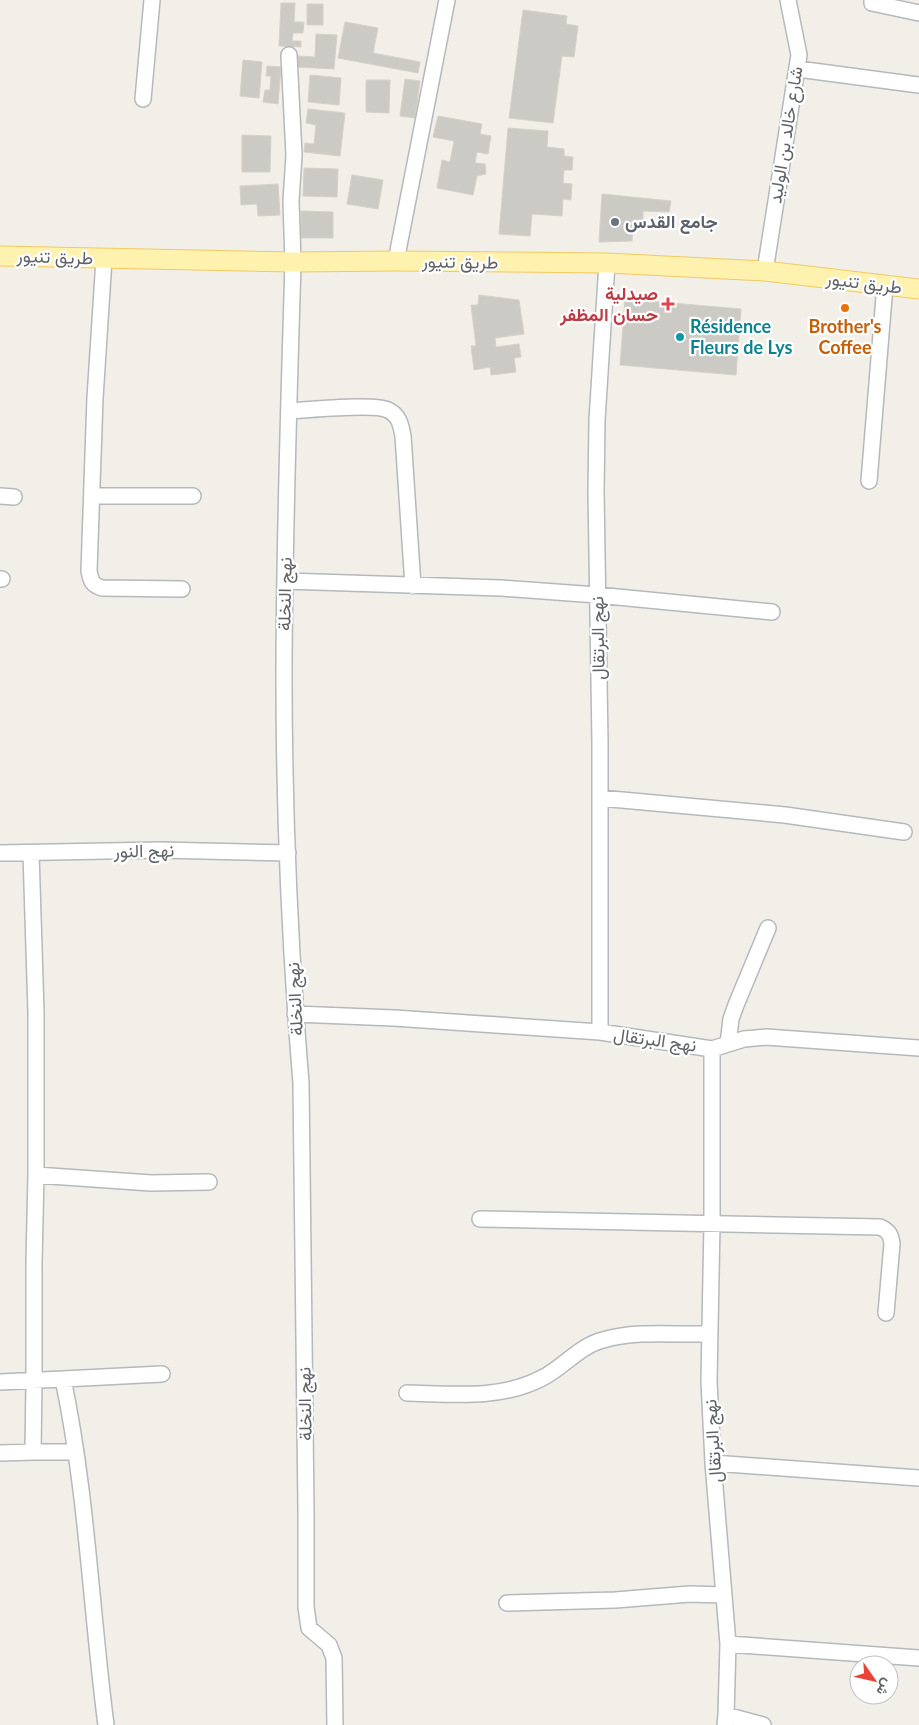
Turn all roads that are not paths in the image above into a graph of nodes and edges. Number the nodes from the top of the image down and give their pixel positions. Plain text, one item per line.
1 (152, 0) edge
2 (447, 0) edge
3 (788, 0) edge
4 (872, 0) edge
5 (919, 13) edge
6 (289, 55) dead end
7 (798, 69) junction
8 (919, 85) edge
9 (143, 99) dead end
10 (0, 256) edge
11 (104, 259) junction
12 (396, 261) junction
13 (293, 262) junction
14 (607, 263) junction
15 (765, 271) junction
16 (885, 285) junction
17 (919, 289) edge
18 (289, 411) junction
19 (869, 480) dead end
20 (92, 496) junction
21 (193, 496) dead end
22 (286, 581) junction
23 (413, 586) junction
24 (182, 589) dead end
25 (597, 595) junction
26 (772, 612) dead end
27 (600, 798) junction
28 (904, 832) dead end
29 (0, 853) edge
30 (30, 853) junction
31 (288, 853) junction
32 (768, 928) dead end
33 (295, 1014) junction
34 (600, 1032) junction
35 (728, 1044) junction
36 (919, 1048) edge
37 (712, 1049) junction
38 (36, 1176) junction
39 (209, 1182) dead end
40 (480, 1219) dead end
41 (712, 1223) junction
42 (886, 1313) dead end
43 (710, 1334) junction
44 (162, 1374) dead end
45 (63, 1380) junction
46 (34, 1381) junction
47 (0, 1382) edge
48 (407, 1394) dead end
49 (33, 1452) junction
50 (76, 1452) junction
51 (0, 1453) edge
52 (713, 1463) junction
53 (919, 1478) edge
54 (724, 1594) junction
55 (507, 1603) dead end
56 (728, 1644) junction
57 (919, 1658) edge
58 (726, 1720) edge
59 (106, 1725) edge
60 (335, 1725) edge
61 (763, 1725) edge

1 - 9 street
2 - 12 street
3 - 7 street, شارع خالد بن الوليد
4 - 5 street
6 - 13 street, نهج النخلة
7 - 8 street
7 - 15 street, شارع خالد بن الوليد
10 - 11 main road, طريق تنيور
11 - 13 main road, طريق تنيور
11 - 20 street
12 - 13 main road, طريق تنيور
12 - 14 main road, طريق تنيور
13 - 18 street, نهج النخلة
14 - 15 main road, طريق تنيور
14 - 25 street, نهج البرتقال
15 - 16 main road, طريق تنيور
16 - 17 main road, طريق تنيور
16 - 19 street
18 - 22 street, نهج النخلة
18 - 23 street
20 - 21 street
20 - 24 street
22 - 23 street
22 - 31 street, نهج النخلة
23 - 25 street
25 - 26 street
25 - 27 street, نهج البرتقال
27 - 28 street
27 - 34 street, نهج البرتقال
29 - 30 street, نهج النور
30 - 31 street, نهج النور
30 - 38 street
31 - 33 street, نهج النخلة
32 - 35 street
33 - 34 street
33 - 60 street, نهج النخلة
34 - 37 street, نهج البرتقال
35 - 36 street
35 - 37 street
37 - 41 street, نهج البرتقال
38 - 39 street
38 - 46 street
40 - 41 street
41 - 42 street
41 - 43 street, نهج البرتقال
43 - 48 street
43 - 52 street, نهج البرتقال
44 - 45 street
45 - 46 street
45 - 50 street
46 - 47 street
46 - 49 street
49 - 50 street
49 - 51 street
50 - 59 street
52 - 53 street
52 - 54 street, نهج البرتقال
54 - 55 street
54 - 56 street, نهج البرتقال
56 - 57 street
56 - 58 street, نهج البرتقال
58 - 61 street

